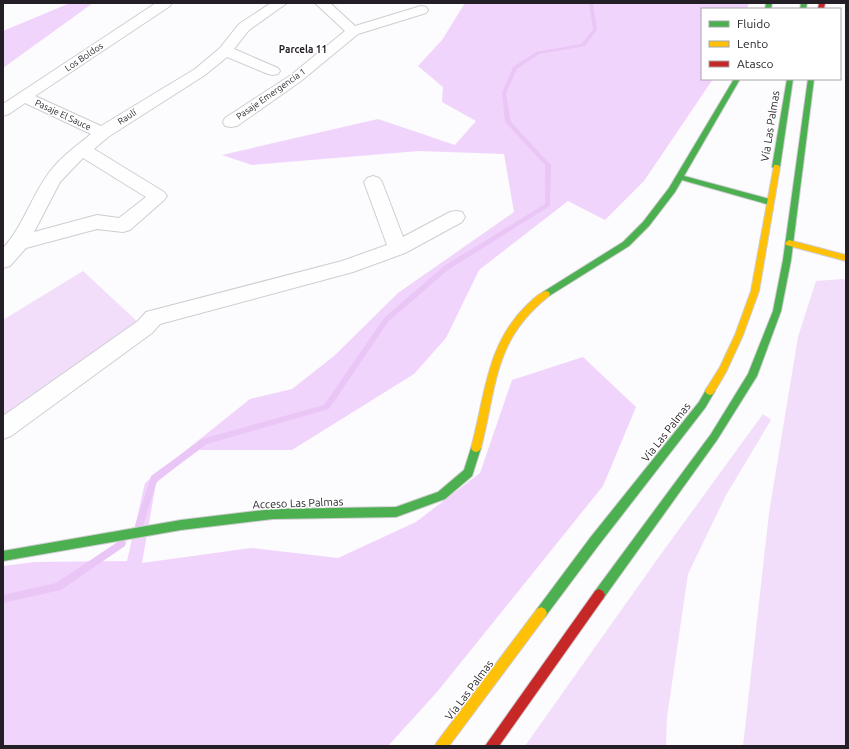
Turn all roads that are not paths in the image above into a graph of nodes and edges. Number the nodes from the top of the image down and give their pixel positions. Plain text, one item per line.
1 (165, 3) edge
2 (280, 3) edge
3 (322, 3) edge
4 (421, 10) dead end
5 (353, 30) junction
6 (225, 51) junction
7 (273, 71) dead end
8 (736, 80) edge
9 (790, 80) edge
10 (811, 80) edge
11 (24, 97) junction
12 (3, 111) edge
13 (231, 122) dead end
14 (102, 133) junction
15 (83, 150) junction
16 (680, 177) junction
17 (373, 182) dead end
18 (770, 202) junction
19 (456, 217) dead end
20 (19, 243) junction
21 (789, 243) junction
22 (398, 248) junction
23 (846, 258) edge
24 (3, 261) edge
25 (3, 429) edge
26 (3, 556) edge
27 (441, 746) edge
28 (491, 746) edge

1 - 11 street, Los Boldos
2 - 6 street, Raulí
3 - 5 street
4 - 5 street
5 - 13 street, Pasaje Emergencia 1
6 - 7 street
6 - 14 street, Raulí
8 - 16 main road, Acceso Las Palmas
9 - 18 main road, Vía Las Palmas
10 - 21 main road
11 - 12 street, Los Boldos
11 - 14 street, Pasaje El Sauce
14 - 15 street, Raulí
15 - 20 street, Raulí
15 - 20 street
16 - 18 main road
16 - 26 main road, Acceso Las Palmas
17 - 22 street
18 - 27 main road, Vía Las Palmas
19 - 22 street
20 - 24 street, Raulí
21 - 23 main road
21 - 28 main road
22 - 25 street

